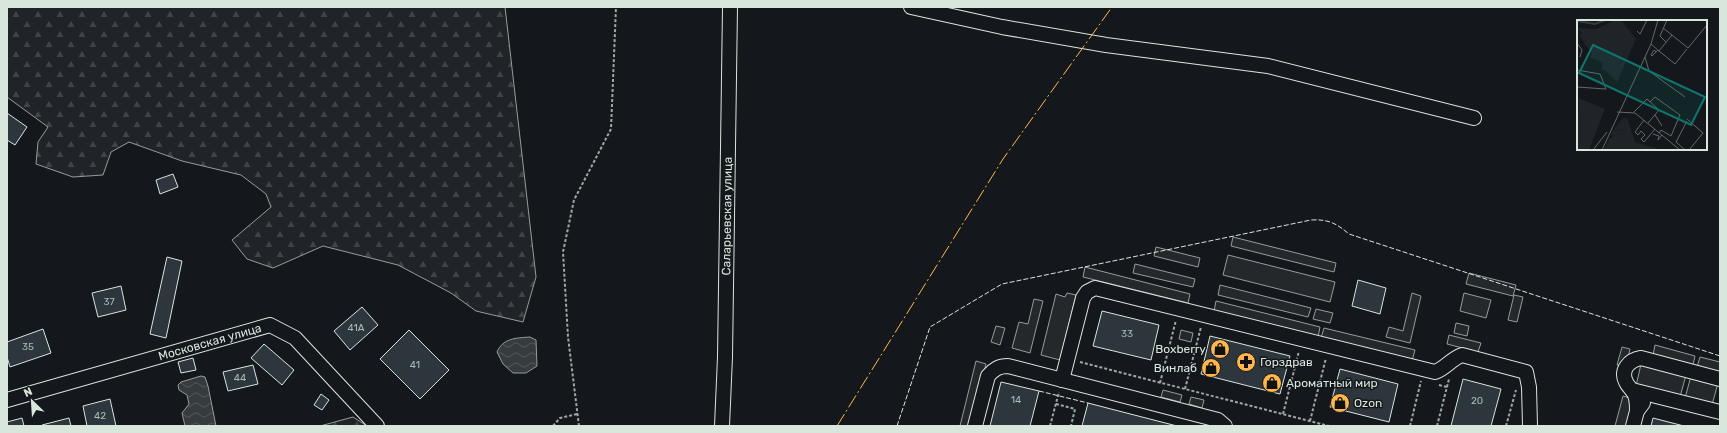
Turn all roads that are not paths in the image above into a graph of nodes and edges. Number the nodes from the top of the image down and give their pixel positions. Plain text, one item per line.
1 (730, 7) edge
2 (911, 7) edge
3 (1474, 118) dead end
4 (1720, 379) edge
5 (1062, 380) junction
6 (1632, 390) junction
7 (1659, 396) junction
8 (7, 400) edge
9 (1637, 411) junction
10 (1720, 412) edge
11 (377, 426) edge
12 (722, 426) edge
13 (975, 426) edge
14 (1225, 426) edge
15 (1530, 426) edge
16 (1633, 426) edge

1 - 12 street, Саларьевская улица
2 - 3 street
4 - 6 street
5 - 13 street
5 - 14 street
5 - 15 street
6 - 7 street
6 - 9 street
7 - 9 street
7 - 10 street
8 - 11 street, Московская улица
9 - 16 street

